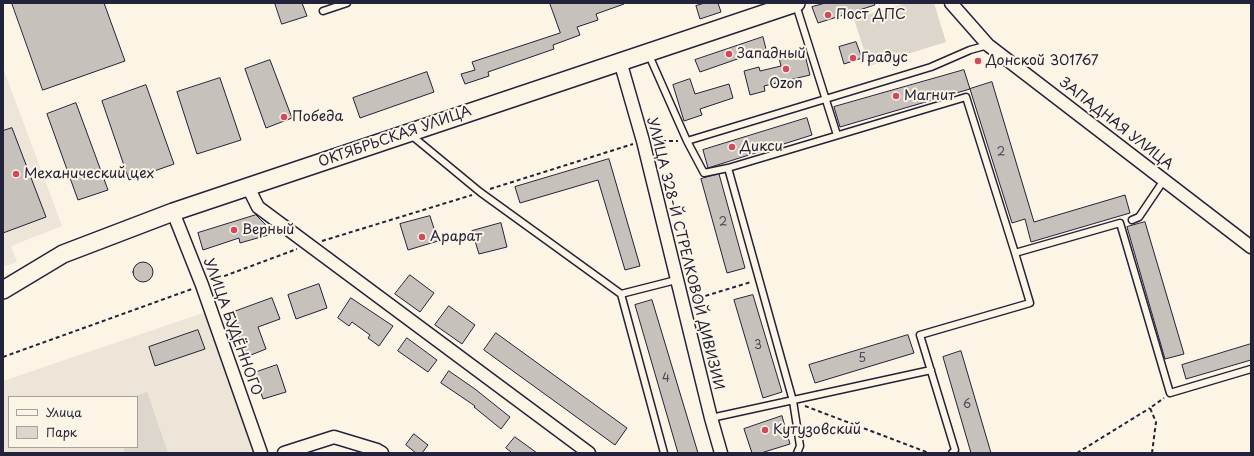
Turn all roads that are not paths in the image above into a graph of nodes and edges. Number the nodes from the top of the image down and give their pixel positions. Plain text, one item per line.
1 (347, 3) edge
2 (795, 3) edge
3 (951, 3) edge
4 (324, 11) dead end
5 (988, 45) junction
6 (647, 52) junction
7 (620, 62) junction
8 (826, 100) junction
9 (408, 132) junction
10 (837, 135) junction
11 (687, 141) junction
12 (728, 168) junction
13 (1164, 180) junction
14 (248, 187) junction
15 (173, 212) junction
16 (1126, 221) junction
17 (1251, 247) edge
18 (1015, 253) junction
19 (676, 280) junction
20 (3, 290) edge
21 (621, 294) junction
22 (1251, 369) edge
23 (931, 370) junction
24 (793, 401) junction
25 (710, 418) junction
26 (261, 453) edge
27 (284, 453) edge
28 (382, 453) edge
29 (589, 453) edge
30 (664, 453) edge
31 (721, 453) edge
32 (797, 453) edge
33 (952, 453) edge

1 - 4 lane
2 - 6 main road, ОКТЯБРЬСКАЯ УЛИЦА
2 - 8 lane
3 - 5 street, ЗАПАДНАЯ УЛИЦА
5 - 8 lane
5 - 13 street, ЗАПАДНАЯ УЛИЦА
6 - 7 main road, ОКТЯБРЬСКАЯ УЛИЦА
6 - 11 lane
7 - 9 main road, ОКТЯБРЬСКАЯ УЛИЦА
7 - 19 street, УЛИЦА 328-Й СТРЕЛКОВОЙ ДИВИЗИИ
8 - 10 lane
8 - 11 lane
9 - 14 main road, ОКТЯБРЬСКАЯ УЛИЦА
9 - 21 lane
10 - 12 lane
10 - 18 lane
11 - 12 lane
12 - 24 lane
13 - 16 lane
13 - 17 street, ЗАПАДНАЯ УЛИЦА
14 - 15 main road, ОКТЯБРЬСКАЯ УЛИЦА
14 - 29 street
15 - 20 main road, ОКТЯБРЬСКАЯ УЛИЦА
15 - 26 street, УЛИЦА БУДЁННОГО
16 - 18 lane
16 - 22 lane
18 - 23 lane
19 - 21 lane
19 - 25 street, УЛИЦА 328-Й СТРЕЛКОВОЙ ДИВИЗИИ
21 - 30 lane
23 - 24 lane
23 - 33 lane
24 - 25 lane
24 - 32 lane
25 - 31 street, УЛИЦА 328-Й СТРЕЛКОВОЙ ДИВИЗИИ
27 - 28 street

